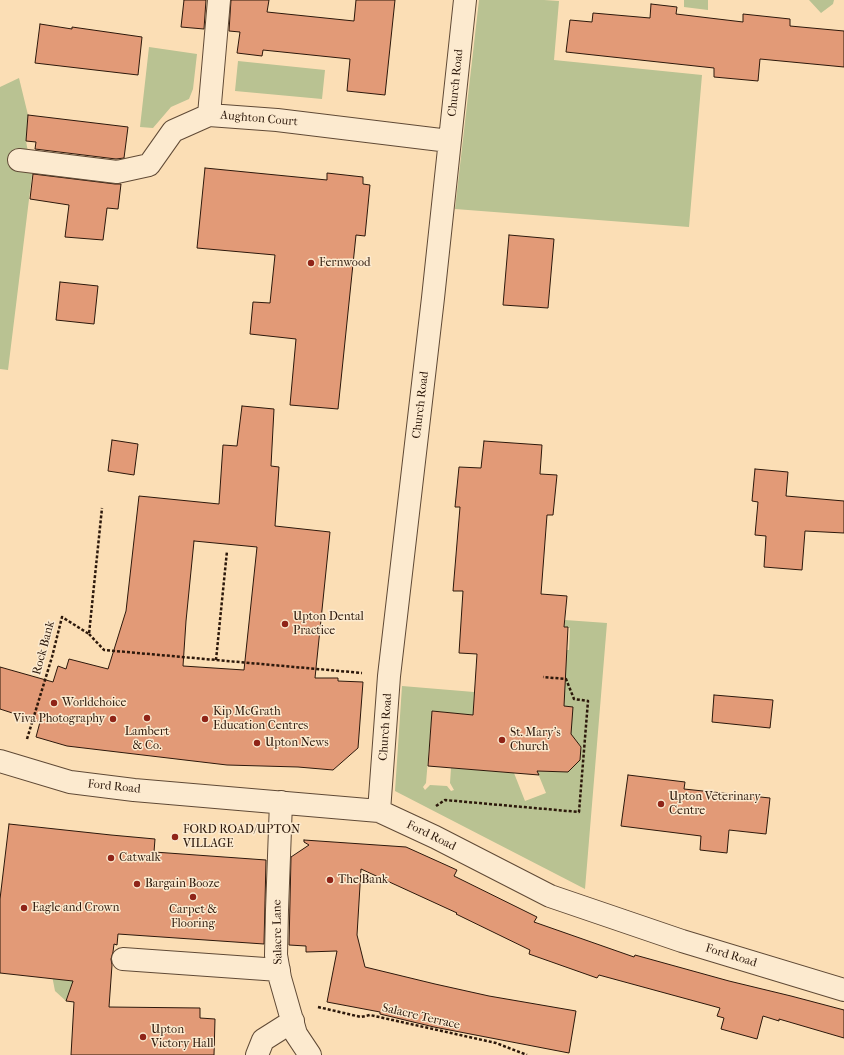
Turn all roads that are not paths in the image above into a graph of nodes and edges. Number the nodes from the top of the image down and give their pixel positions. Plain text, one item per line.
1 (218, 0) edge
2 (465, 0) edge
3 (209, 115) junction
4 (449, 140) junction
5 (19, 160) dead end
6 (9, 764) edge
7 (281, 802) junction
8 (379, 811) junction
9 (124, 958) dead end
10 (279, 970) junction
11 (844, 990) edge
12 (293, 1021) junction
13 (257, 1055) edge
14 (310, 1055) edge

1 - 3 street
2 - 4 street, Church Road
3 - 4 street, Aughton Court
3 - 5 street, Aughton Court
4 - 8 street, Church Road
6 - 7 street, Ford Road
7 - 8 street, Ford Road
7 - 10 street, Salacre Lane
8 - 11 street, Ford Road
9 - 10 street
10 - 12 street, Salacre Lane
12 - 13 street
12 - 14 street, Salacre Lane

